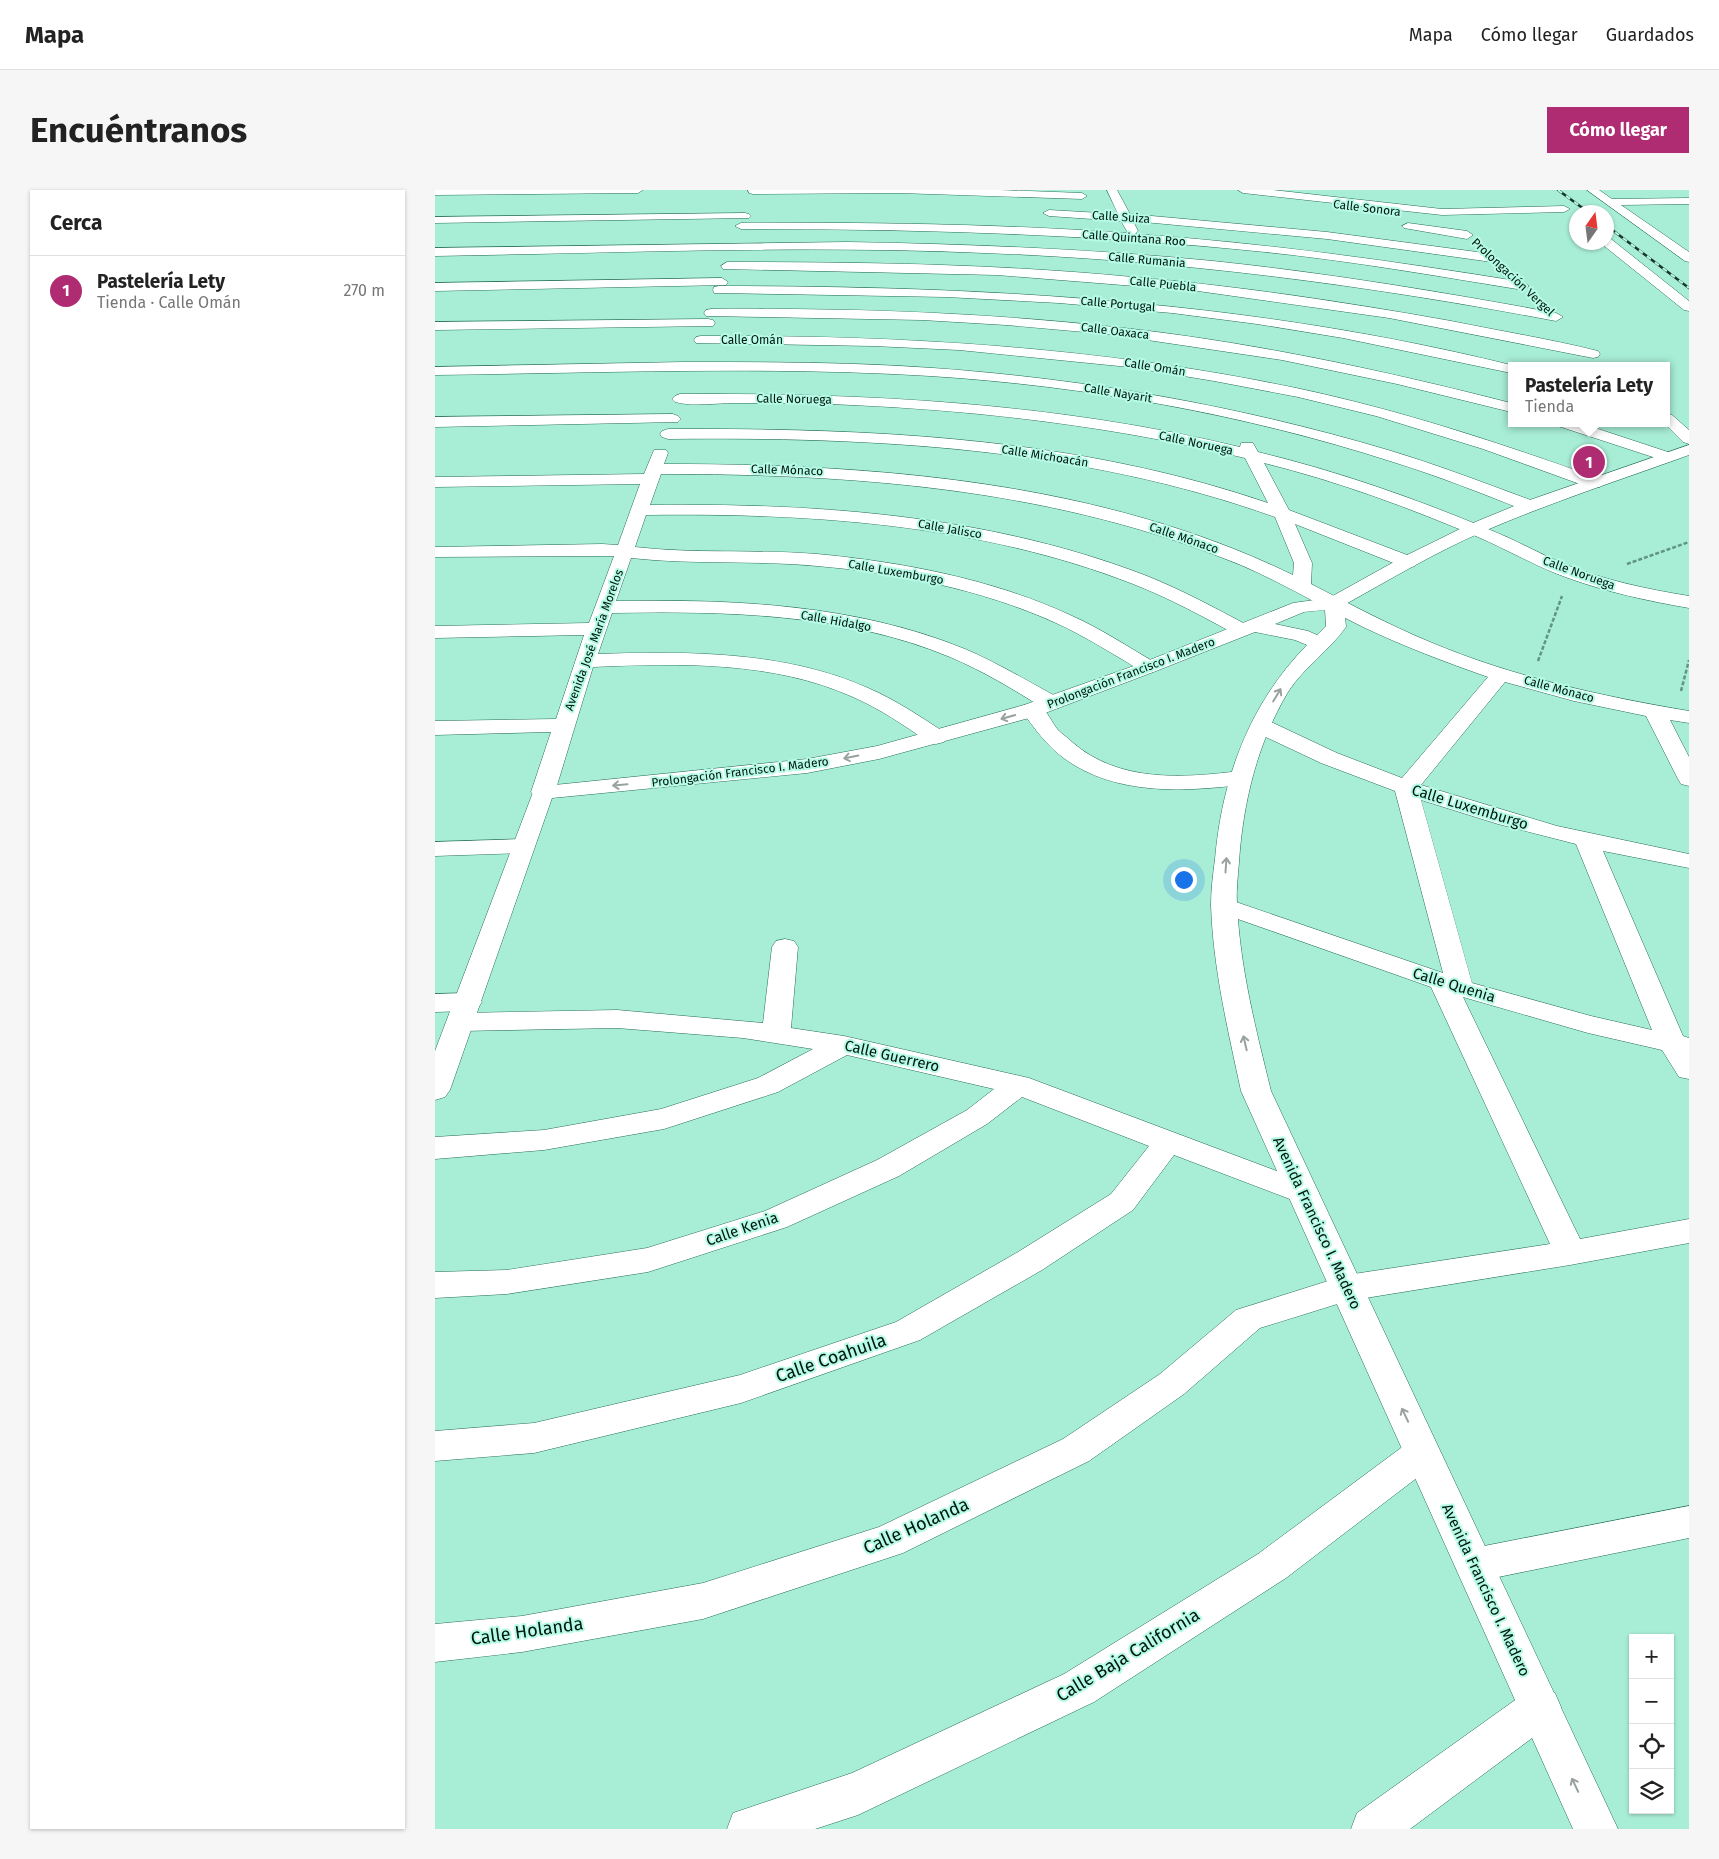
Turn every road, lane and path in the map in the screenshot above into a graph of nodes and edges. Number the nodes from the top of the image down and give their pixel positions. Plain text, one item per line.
1 (614, 190) edge
2 (638, 190) edge
3 (1243, 190) edge
4 (1592, 190) edge
5 (1636, 190) edge
6 (754, 191) edge
7 (435, 192) edge
8 (529, 192) junction
9 (1424, 195) dead end
10 (1112, 196) edge
11 (1552, 199) dead end
12 (1653, 201) junction
13 (1689, 201) edge
14 (1609, 202) junction
15 (1041, 212) dead end
16 (1442, 212) junction
17 (748, 215) junction
18 (1125, 217) junction
19 (508, 219) junction
20 (435, 220) edge
21 (1636, 220) junction
22 (1653, 220) dead end
23 (1396, 225) dead end
24 (1467, 235) junction
25 (1135, 237) junction
26 (1668, 243) junction
27 (1689, 243) edge
28 (734, 247) junction
29 (1614, 248) edge
30 (435, 252) edge
31 (483, 252) junction
32 (1492, 258) junction
33 (1689, 258) edge
34 (1148, 260) junction
35 (723, 280) junction
36 (1160, 283) junction
37 (435, 287) edge
38 (455, 287) junction
39 (1530, 292) junction
40 (445, 299) dead end
41 (1689, 307) edge
42 (1174, 309) junction
43 (709, 318) junction
44 (1559, 320) joint
45 (435, 326) edge
46 (1575, 336) dead end
47 (701, 340) junction
48 (1191, 340) junction
49 (691, 367) junction
50 (1508, 368) edge
51 (435, 371) edge
52 (1210, 376) junction
53 (680, 399) junction
54 (1508, 407) edge
55 (1229, 413) junction
56 (1670, 421) edge
57 (435, 422) edge
58 (670, 426) junction
59 (1576, 427) edge
60 (1689, 439) edge
61 (1689, 450) edge
62 (1252, 456) junction
63 (1668, 457) junction
64 (652, 474) junction
65 (435, 482) edge
66 (1594, 483) junction
67 (1529, 506) junction
68 (640, 510) junction
69 (1281, 512) junction
70 (1474, 529) junction
71 (1689, 542) edge
72 (435, 552) edge
73 (625, 552) junction
74 (1408, 562) junction
75 (1571, 572) junction
76 (1589, 578) junction
77 (1301, 585) junction
78 (1689, 602) edge
79 (1334, 603) junction
80 (605, 607) junction
81 (1248, 628) junction
82 (597, 629) junction
83 (435, 632) edge
84 (1320, 644) junction
85 (1689, 660) edge
86 (585, 661) junction
87 (1149, 667) junction
88 (1501, 674) junction
89 (1530, 682) junction
90 (1042, 707) junction
91 (1673, 714) edge
92 (564, 724) junction
93 (1261, 726) junction
94 (435, 728) edge
95 (936, 737) junction
96 (1240, 778) junction
97 (1689, 779) edge
98 (1406, 788) junction
99 (543, 792) junction
100 (1587, 840) junction
101 (523, 846) junction
102 (435, 849) edge
103 (1689, 861) edge
104 (1223, 906) junction
105 (785, 947) dead end
106 (1451, 985) junction
107 (435, 1003) edge
108 (465, 1012) junction
109 (776, 1034) junction
110 (844, 1045) junction
111 (1681, 1045) edge
112 (1689, 1070) edge
113 (1019, 1085) junction
114 (435, 1090) edge
115 (1168, 1142) junction
116 (435, 1148) edge
117 (1303, 1193) junction
118 (1689, 1231) edge
119 (1570, 1253) junction
120 (435, 1285) edge
121 (1347, 1288) junction
122 (435, 1446) edge
123 (1423, 1453) junction
124 (1689, 1522) edge
125 (1474, 1565) junction
126 (435, 1643) edge
127 (1539, 1707) junction
128 (749, 1829) edge
129 (1373, 1829) edge
130 (1596, 1829) edge

1 - 2 street
1 - 8 street
3 - 16 street
4 - 14 street
5 - 12 street
6 - 10 street
6 - 17 street, Avenida José María Morelos
7 - 8 street
8 - 19 street
9 - 16 street, Prolongación Vergel
10 - 18 street
11 - 16 street
12 - 13 street
12 - 14 street
14 - 21 street
15 - 18 street, Calle Suiza
16 - 24 street, Prolongación Vergel
17 - 19 street, Calle Quintana Roo
17 - 25 street, Calle Quintana Roo
17 - 28 street, Avenida José María Morelos
18 - 25 street
18 - 32 street, Calle Suiza
19 - 20 street, Calle Quintana Roo
19 - 31 street
21 - 22 street
21 - 26 street
23 - 24 street, Calle Sonora
24 - 32 street, Prolongación Vergel
25 - 34 street
25 - 39 street, Calle Quintana Roo
26 - 27 street
26 - 33 street
28 - 31 street, Calle Rumania
28 - 34 street, Calle Rumania
28 - 35 street, Avenida José María Morelos
29 - 41 street
30 - 31 street, Calle Rumania
31 - 38 street
32 - 39 street, Prolongación Vergel
34 - 36 street
34 - 44 street, Calle Rumania
35 - 36 street, Calle Puebla
35 - 38 street
35 - 42 street, Calle Portugal
35 - 43 street, Avenida José María Morelos
36 - 42 street
36 - 46 street, Calle Puebla
37 - 38 street
38 - 40 street
39 - 44 street, Prolongación Vergel
42 - 48 street
42 - 50 street, Calle Portugal
43 - 45 street, Calle Oaxaca
43 - 47 street, Avenida José María Morelos
43 - 48 street, Calle Oaxaca
47 - 49 street, Avenida José María Morelos
47 - 52 street, Calle Omán
48 - 52 street
48 - 54 street, Calle Oaxaca
49 - 51 street, Calle Nayarit
49 - 53 street, Avenida José María Morelos
49 - 55 street, Calle Nayarit
52 - 55 street
52 - 66 street, Calle Omán
53 - 58 street, Avenida José María Morelos
53 - 62 street, Calle Noruega
55 - 62 street
55 - 67 street, Calle Nayarit
56 - 60 street
57 - 58 street, Calle Michoacán
58 - 64 street, Avenida José María Morelos
58 - 69 street, Calle Michoacán
59 - 63 street
61 - 63 street, Prolongación Francisco I. Madero
62 - 69 street
62 - 70 street, Calle Noruega
63 - 66 street, Prolongación Francisco I. Madero
64 - 65 street, Calle Mónaco
64 - 68 street, Avenida José María Morelos
64 - 77 street, Calle Mónaco
66 - 67 street, Prolongación Francisco I. Madero
67 - 70 street, Prolongación Francisco I. Madero
68 - 73 street, Avenida José María Morelos
68 - 81 street, Calle Jalisco
69 - 74 street, Calle Michoacán
69 - 77 street
70 - 74 street, Prolongación Francisco I. Madero
70 - 75 street, Calle Noruega
71 - 76 path
72 - 73 street, Calle Luxemburgo
73 - 80 street, Avenida José María Morelos
73 - 87 street, Calle Luxemburgo
74 - 79 street, Prolongación Francisco I. Madero
75 - 76 street, Calle Noruega
75 - 89 path
76 - 78 street, Calle Noruega
77 - 79 street, Calle Mónaco
79 - 81 street, Prolongación Francisco I. Madero
79 - 84 street, Avenida Francisco I. Madero
79 - 88 street, Calle Mónaco
80 - 82 street, Avenida José María Morelos
80 - 90 street, Calle Hidalgo
81 - 84 street
81 - 87 street, Prolongación Francisco I. Madero
82 - 83 street
82 - 86 street, Avenida José María Morelos
93 -> 84 street, Avenida Francisco I. Madero
85 - 91 path
86 - 92 street, Avenida José María Morelos
86 - 95 street
87 - 90 street, Prolongación Francisco I. Madero
88 - 89 street, Calle Mónaco
88 - 98 street
89 - 91 street, Calle Mónaco
90 -> 95 street, Prolongación Francisco I. Madero
90 - 96 street
91 - 97 street
92 - 94 street
92 - 99 street, Avenida José María Morelos
93 - 96 street, Avenida Francisco I. Madero
93 - 98 street, Calle Luxemburgo
95 -> 99 street, Prolongación Francisco I. Madero
104 -> 96 street, Avenida Francisco I. Madero
98 - 100 street, Calle Luxemburgo
98 - 106 street
99 - 101 street, Avenida José María Morelos
100 - 103 street, Calle Luxemburgo
100 - 111 street
101 - 102 street
101 - 108 street, Avenida José María Morelos
104 - 106 street, Calle Quenia
117 -> 104 street, Avenida Francisco I. Madero
105 - 109 street
106 - 111 street, Calle Quenia
106 - 119 street
107 - 108 street, Calle Guerrero
108 - 109 street, Calle Guerrero
108 - 114 street, Avenida José María Morelos
109 - 110 street, Calle Guerrero
110 - 113 street, Calle Guerrero
110 - 116 street
111 - 112 street
113 - 115 street, Calle Guerrero
113 - 120 street, Calle Kenia
115 - 117 street, Calle Guerrero
115 - 122 street, Calle Coahuila
117 - 121 street, Avenida Francisco I. Madero
118 - 119 street, Calle Holanda
119 - 121 street, Calle Holanda
123 -> 121 street, Avenida Francisco I. Madero
121 - 126 street, Calle Holanda
123 - 125 street, Avenida Francisco I. Madero
123 - 128 street, Calle Baja California
124 - 125 street
125 - 127 street, Avenida Francisco I. Madero
127 - 129 street
130 -> 127 street, Avenida Francisco I. Madero

